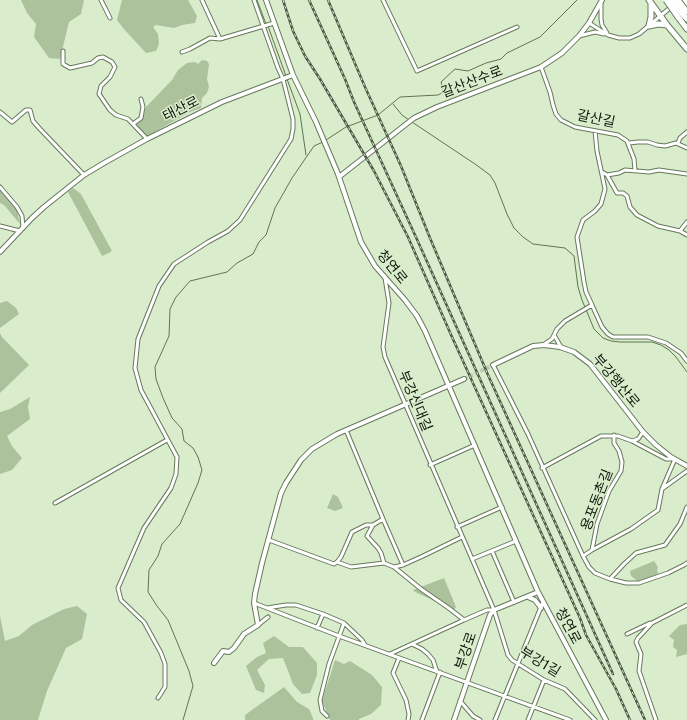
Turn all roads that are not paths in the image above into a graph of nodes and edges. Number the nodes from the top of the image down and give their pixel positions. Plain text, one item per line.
1 (101, 0) edge
2 (202, 0) edge
3 (254, 0) edge
4 (266, 0) edge
5 (383, 0) edge
6 (666, 0) edge
7 (672, 0) edge
8 (679, 0) edge
9 (684, 0) edge
10 (601, 2) edge
11 (650, 2) edge
12 (687, 4) edge
13 (684, 14) edge
14 (660, 16) junction
15 (110, 18) dead end
16 (687, 20) edge
17 (274, 23) junction
18 (589, 23) junction
19 (667, 25) junction
20 (264, 26) junction
21 (650, 26) junction
22 (517, 27) dead end
23 (687, 29) edge
24 (608, 35) junction
25 (579, 36) junction
26 (220, 39) junction
27 (687, 48) edge
28 (63, 51) dead end
29 (182, 52) dead end
30 (541, 67) junction
31 (292, 76) junction
32 (283, 78) junction
33 (141, 99) dead end
34 (0, 112) edge
35 (133, 124) junction
36 (595, 131) junction
37 (687, 132) edge
38 (147, 138) junction
39 (628, 143) junction
40 (678, 143) junction
41 (687, 148) edge
42 (635, 170) junction
43 (602, 172) junction
44 (687, 174) edge
45 (84, 175) junction
46 (607, 175) junction
47 (338, 176) junction
48 (0, 187) edge
49 (687, 222) edge
50 (0, 226) edge
51 (22, 229) junction
52 (680, 231) junction
53 (687, 236) edge
54 (0, 252) edge
55 (385, 278) junction
56 (592, 306) junction
57 (554, 335) junction
58 (542, 345) junction
59 (562, 348) junction
60 (687, 361) edge
61 (493, 365) joint
62 (464, 379) tunnel mouth
63 (449, 386) junction
64 (405, 405) junction
65 (346, 430) junction
66 (643, 432) junction
67 (614, 435) junction
68 (167, 440) junction
69 (632, 441) junction
70 (475, 445) junction
71 (675, 459) junction
72 (430, 465) junction
73 (687, 466) edge
74 (542, 468) junction
75 (687, 470) edge
76 (662, 489) junction
77 (55, 503) dead end
78 (502, 507) junction
79 (687, 508) edge
80 (383, 519) junction
81 (373, 525) junction
82 (457, 527) junction
83 (462, 537) junction
84 (268, 540) junction
85 (516, 541) junction
86 (592, 550) junction
87 (492, 551) junction
88 (583, 556) junction
89 (472, 559) junction
90 (337, 562) junction
91 (687, 562) edge
92 (384, 563) junction
93 (403, 565) junction
94 (394, 567) junction
95 (610, 579) junction
96 (538, 592) junction
97 (527, 597) junction
98 (514, 602) junction
99 (543, 602) junction
100 (254, 603) junction
101 (687, 605) edge
102 (267, 608) junction
103 (541, 608) junction
104 (494, 610) junction
105 (323, 614) junction
106 (268, 618) dead end
107 (464, 620) junction
108 (652, 622) junction
109 (344, 623) junction
110 (258, 625) junction
111 (318, 628) junction
112 (627, 634) dead end
113 (339, 636) junction
114 (412, 644) junction
115 (365, 645) junction
116 (390, 654) junction
117 (399, 658) junction
118 (214, 663) dead end
119 (518, 664) junction
120 (438, 672) junction
121 (544, 680) junction
122 (467, 683) junction
123 (504, 697) junction
124 (158, 698) dead end
125 (460, 701) junction
126 (533, 707) junction
127 (327, 716) dead end
128 (563, 719) edge
129 (408, 720) edge
130 (422, 720) edge
131 (454, 720) edge
132 (480, 720) edge
133 (495, 720) edge
134 (528, 720) edge
135 (570, 720) edge
136 (595, 720) edge
137 (606, 720) edge
138 (656, 720) edge

1 - 15 street
2 - 26 street
3 - 20 street
4 - 17 street, 청연로
5 - 22 street
6 - 13 highway, bridge
7 - 13 highway, bridge
8 - 13 highway, bridge
8 - 14 street
9 - 12 highway
10 - 18 street, 갈산산수로
10 - 24 street
11 - 14 highway
11 - 21 highway
13 - 16 highway
13 - 23 highway
14 - 19 highway
14 - 21 street
17 - 20 street
17 - 31 street, 청연로
18 - 24 street
18 - 25 street, 갈산산수로
19 - 21 highway
19 - 27 highway
20 - 26 street
20 - 32 street
21 - 24 street
24 - 25 street
25 - 30 street, 갈산산수로
26 - 29 street
28 - 35 street
30 - 36 street, 갈산길
30 - 47 street, 갈산산수로
31 - 32 street, 태산로
31 - 47 street, 청연로
32 - 38 street, 태산로
32 - 68 street
33 - 35 street
34 - 45 street
35 - 38 street
36 - 39 street, 갈산길
36 - 43 street
37 - 40 street
38 - 45 street, 태산로
39 - 40 street
39 - 42 street, 갈산길
40 - 41 street
42 - 44 street
42 - 46 street
43 - 46 street
43 - 56 street
45 - 51 street, 태산로
46 - 52 street
47 - 55 street, 청연로
48 - 51 street
49 - 52 street
50 - 51 street
51 - 54 street, 태산로
52 - 53 street
55 - 63 street, 청연로
55 - 64 street, 부강신대길
56 - 57 street
56 - 60 street
57 - 58 street
57 - 59 street
58 - 59 street, 부강행산로
58 - 61 street, 부강행산로
59 - 66 street, 부강행산로
61 - 74 street, 용포동촌길
62 - 63 street
63 - 64 street
63 - 70 street, 청연로
64 - 65 street
64 - 72 street, 부강신대길
65 - 80 street
65 - 84 street
66 - 69 street
66 - 71 street, 부강행산로
67 - 69 street
67 - 74 street
67 - 86 street, 용포동촌길
68 - 77 street
68 - 124 street
69 - 71 street
70 - 72 street
70 - 78 street, 청연로
71 - 73 street, 부강행산로
71 - 76 street, 용포동촌길
72 - 82 street, 부강신대길
74 - 88 street, 용포동촌길
75 - 76 street
76 - 86 street, 용포동촌길
78 - 82 street
78 - 85 street, 청연로
79 - 95 street
80 - 81 street
80 - 93 street
81 - 90 street
81 - 92 street
82 - 83 street, 부강신대길
83 - 89 street, 부강신대길
83 - 93 street
84 - 90 street
84 - 100 street
85 - 87 street
85 - 96 street, 청연로
86 - 88 street, 용포동촌길
87 - 89 street
87 - 98 street
88 - 95 street, 용포동촌길
89 - 104 street, 부강신대길
90 - 92 street
91 - 95 street, 용포동촌길
92 - 94 street
93 - 94 street
94 - 107 street
96 - 97 street
96 - 99 street, 청연로
97 - 98 street
97 - 103 street
98 - 104 street
99 - 103 street
99 - 137 street, 청연로
100 - 102 street
100 - 110 street
101 - 108 street
102 - 105 street
102 - 111 street
103 - 119 street
104 - 107 street
104 - 119 street, 부강1길
104 - 122 street, 부강로
105 - 109 street
105 - 111 street
106 - 110 street
107 - 114 street
108 - 112 street
108 - 138 street
109 - 113 street
109 - 115 street
110 - 118 street
111 - 113 street
113 - 115 street
113 - 127 street
114 - 116 street
114 - 120 street
115 - 116 street
116 - 117 street
117 - 120 street
117 - 129 street
119 - 121 street, 부강1길
119 - 123 street
120 - 122 street
120 - 130 street
121 - 126 street
121 - 136 street, 부강1길
122 - 123 street
122 - 125 street, 부강로
123 - 126 street
123 - 133 street
125 - 131 street, 부강로
125 - 132 street
126 - 128 street
126 - 134 street
128 - 135 street

